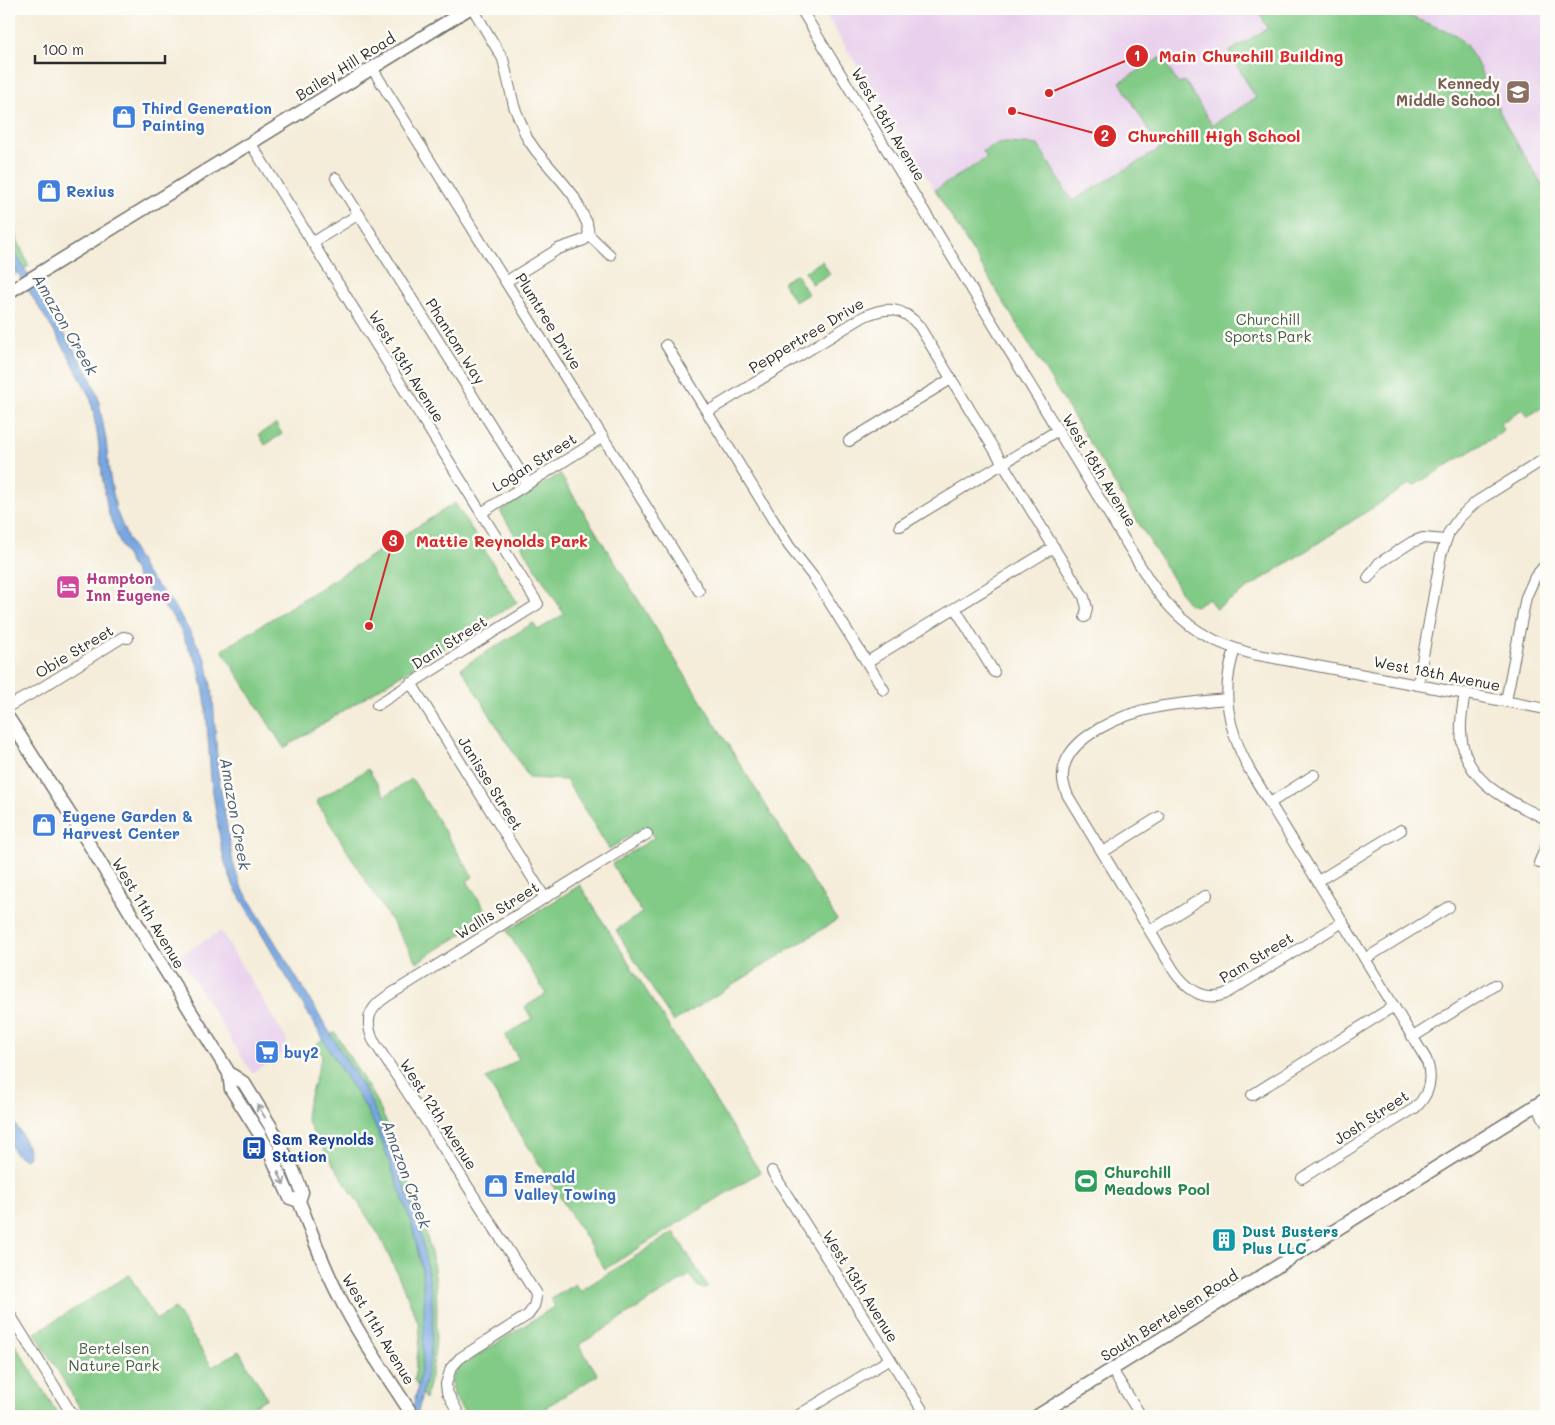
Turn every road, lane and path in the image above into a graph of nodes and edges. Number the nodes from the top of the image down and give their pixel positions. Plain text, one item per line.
1 (468, 9) edge
2 (473, 9) edge
3 (801, 9) edge
4 (372, 68) junction
5 (251, 144) junction
6 (336, 178) dead end
7 (359, 214) junction
8 (589, 236) junction
9 (312, 243) junction
10 (610, 255) dead end
11 (507, 281) junction
12 (9, 292) edge
13 (666, 345) dead end
14 (951, 379) junction
15 (707, 412) junction
16 (1058, 430) junction
17 (603, 437) junction
18 (849, 441) dead end
19 (1546, 458) edge
20 (1003, 463) junction
21 (528, 484) junction
22 (481, 513) junction
23 (900, 526) dead end
24 (1446, 540) junction
25 (1054, 547) junction
26 (1546, 564) edge
27 (1368, 578) dead end
28 (699, 591) dead end
29 (538, 604) joint
30 (955, 608) junction
31 (1085, 617) dead end
32 (128, 638) dead end
33 (1235, 649) junction
34 (867, 662) junction
35 (994, 672) dead end
36 (411, 684) junction
37 (1418, 684) junction
38 (884, 690) dead end
39 (1465, 693) junction
40 (1227, 699) junction
41 (1506, 701) junction
42 (377, 705) dead end
43 (9, 706) edge
44 (1546, 709) edge
45 (9, 719) edge
46 (1314, 775) dead end
47 (1270, 802) junction
48 (1160, 817) dead end
49 (1546, 819) edge
50 (1401, 830) dead end
51 (647, 834) dead end
52 (1546, 847) edge
53 (1103, 852) junction
54 (1539, 863) dead end
55 (1318, 881) junction
56 (1207, 895) dead end
57 (545, 898) junction
58 (1449, 907) dead end
59 (1343, 922) junction
60 (1150, 931) junction
61 (1365, 959) junction
62 (1495, 985) dead end
63 (1394, 1006) junction
64 (369, 1017) joint
65 (1413, 1036) junction
66 (1252, 1094) dead end
67 (1541, 1102) edge
68 (1546, 1122) edge
69 (772, 1171) dead end
70 (1302, 1178) dead end
71 (9, 1313) edge
72 (890, 1359) junction
73 (1112, 1370) junction
74 (72, 1416) edge
75 (413, 1416) edge
76 (460, 1416) edge
77 (797, 1416) edge
78 (926, 1416) edge
79 (1037, 1416) edge
80 (1141, 1416) edge

1 - 4 main road, Bailey Hill Road
2 - 8 street
3 - 16 street, West 18th Avenue
4 - 5 main road, Bailey Hill Road
4 - 11 street, Plumtree Drive
5 - 9 street, West 13th Avenue
5 - 12 main road, Bailey Hill Road
6 - 7 street, Phantom Way
7 - 9 street
7 - 21 street, Phantom Way
8 - 10 street
8 - 11 street
9 - 22 street, West 13th Avenue
11 - 17 street, Plumtree Drive
13 - 15 street
14 - 15 street, Peppertree Drive
14 - 18 street
14 - 20 street, Peppertree Drive
15 - 34 street
16 - 20 street
16 - 33 street, West 18th Avenue
17 - 21 street, Logan Street
17 - 28 street, Plumtree Drive
19 - 24 street
20 - 23 street
20 - 25 street, Peppertree Drive
21 - 22 street, Logan Street
22 - 29 street, West 13th Avenue
24 - 27 street
24 - 37 street
25 - 30 street
25 - 31 street, Peppertree Drive
26 - 41 street
29 - 36 street, Dani Street
30 - 34 street
30 - 35 street
32 - 43 street, Obie Street
33 - 37 street, West 18th Avenue
33 - 40 street, Josh Street
34 - 38 street
36 - 42 street, Dani Street
36 - 57 street, Janisse Street
37 - 39 street, West 18th Avenue
39 - 41 street, West 18th Avenue
39 - 49 street
40 - 47 street, Josh Street
40 - 53 street, Pam Street
41 - 44 street, West 18th Avenue
45 - 75 main road, West 11th Avenue
46 - 47 street
47 - 55 street, Josh Street
48 - 53 street
50 - 55 street
51 - 57 street, Wallis Street
52 - 54 street
53 - 60 street, Pam Street
55 - 59 street, Josh Street
56 - 60 street
57 - 64 street, Wallis Street
58 - 61 street
59 - 60 street, Pam Street
59 - 61 street, Josh Street
61 - 63 street, Josh Street
62 - 65 street
63 - 65 street, Josh Street
63 - 66 street
64 - 76 street, West 12th Avenue
65 - 70 street, Josh Street
67 - 68 street
67 - 73 main road, South Bertelsen Road
69 - 72 street, West 13th Avenue
71 - 74 street
72 - 77 street
72 - 78 street, West 13th Avenue
73 - 79 main road, South Bertelsen Road
73 - 80 street

